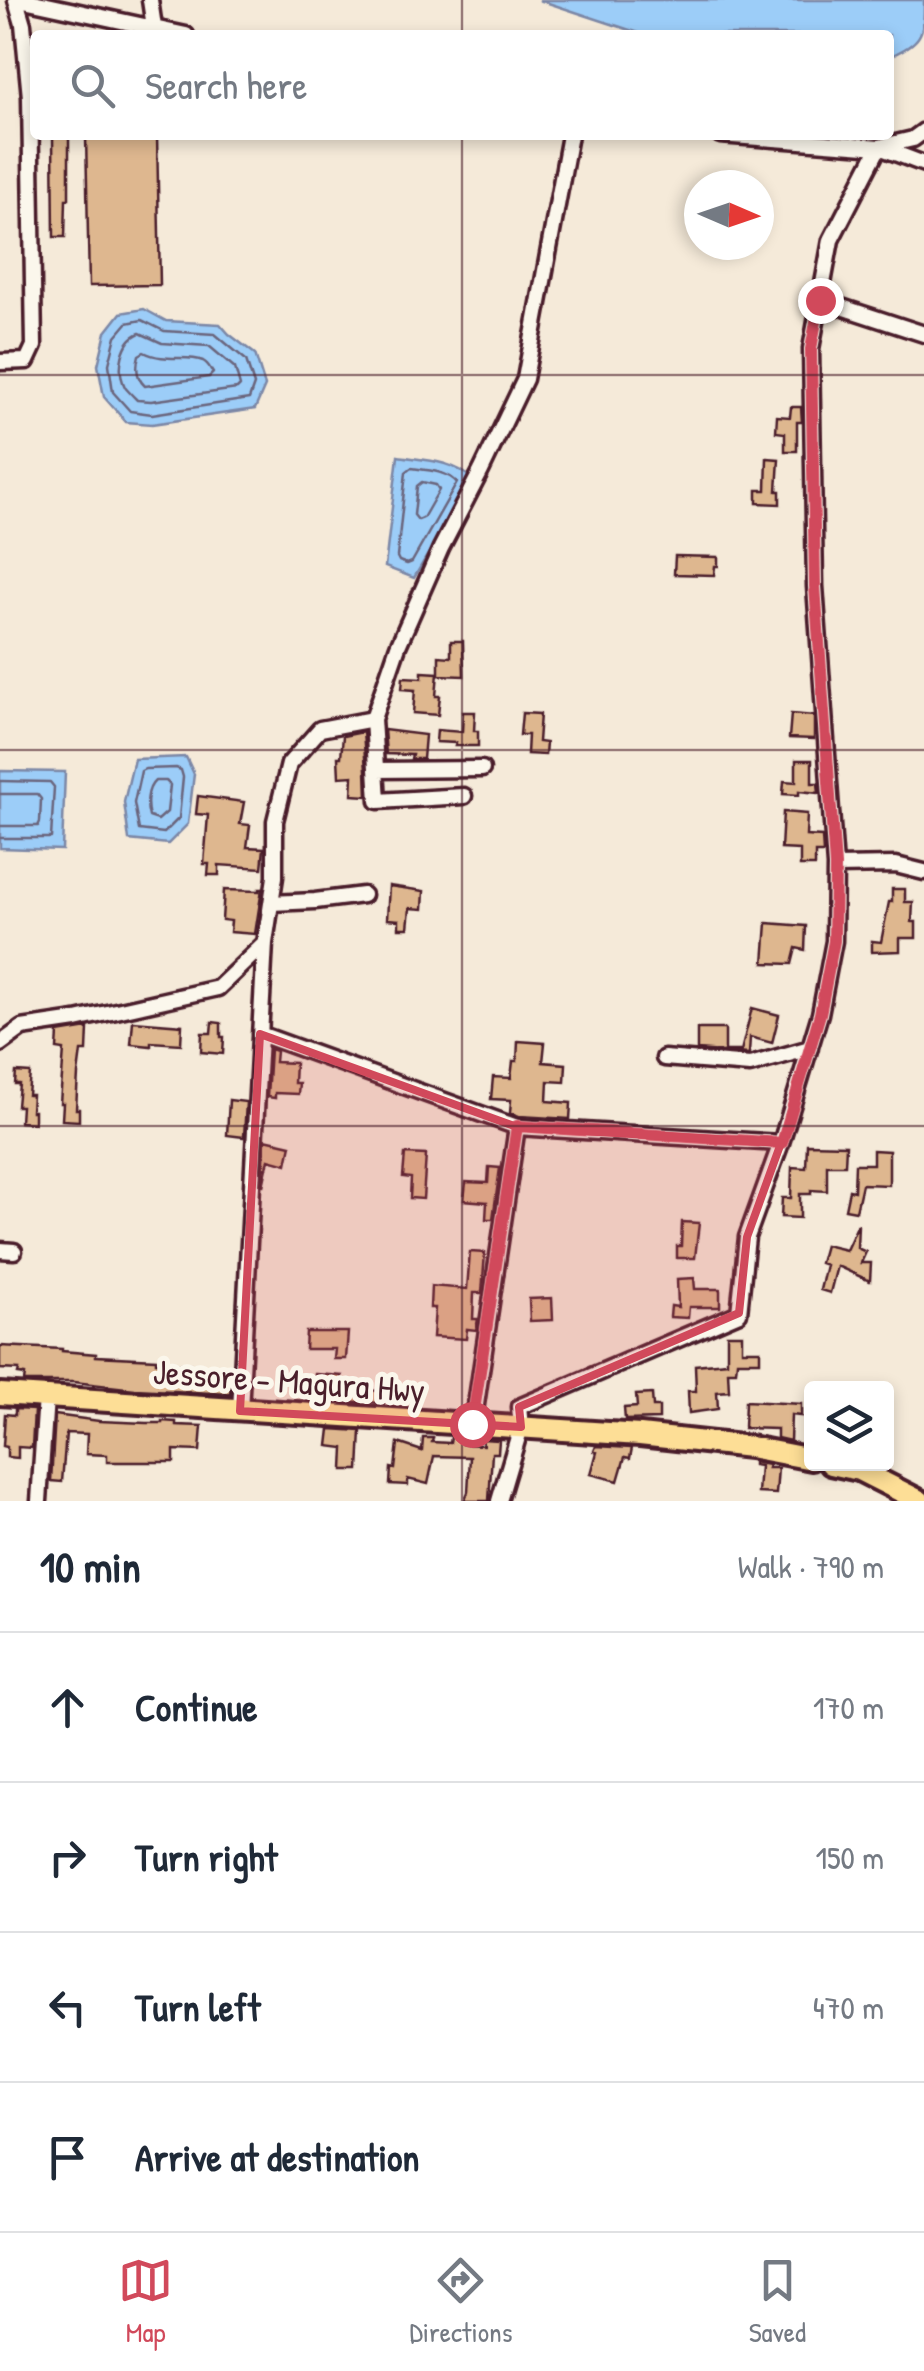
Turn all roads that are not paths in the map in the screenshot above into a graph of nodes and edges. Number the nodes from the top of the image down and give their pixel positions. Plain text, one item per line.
1 (16, 0) edge
2 (24, 0) edge
3 (150, 0) edge
4 (154, 27) junction
5 (166, 30) edge
6 (30, 97) edge
7 (924, 131) edge
8 (31, 140) edge
9 (569, 140) edge
10 (782, 140) edge
11 (880, 148) junction
12 (924, 164) edge
13 (820, 300) junction
14 (924, 334) edge
15 (0, 362) edge
16 (372, 719) junction
17 (482, 769) dead end
18 (376, 770) junction
19 (464, 796) dead end
20 (835, 866) junction
21 (924, 872) edge
22 (363, 895) dead end
23 (271, 902) junction
24 (265, 942) junction
25 (260, 1034) junction
26 (0, 1044) edge
27 (810, 1048) junction
28 (664, 1058) dead end
29 (517, 1126) junction
30 (782, 1143) junction
31 (0, 1394) edge
32 (46, 1397) junction
33 (240, 1411) junction
34 (472, 1424) junction
35 (521, 1427) junction
36 (804, 1457) edge
37 (861, 1471) edge
38 (39, 1501) edge
39 (500, 1501) edge
40 (920, 1501) edge

1 - 6 street
2 - 4 street
3 - 4 street
4 - 5 street
7 - 11 street
8 - 15 street
9 - 16 street
10 - 11 street
11 - 12 street
11 - 13 street
13 - 14 street
13 - 20 street
16 - 18 street
16 - 23 street
17 - 18 street
18 - 19 street
20 - 21 street
20 - 27 street
22 - 23 street
23 - 24 street
24 - 25 street
24 - 26 street
25 - 29 street
25 - 33 street
27 - 28 street
27 - 30 street
29 - 30 street
29 - 34 street
30 - 35 street
31 - 32 highway, Jessore - Magura Hwy
32 - 33 highway, Jessore - Magura Hwy
32 - 38 street
33 - 34 highway, Jessore - Magura Hwy
34 - 35 highway, Jessore - Magura Hwy
35 - 36 highway, Jessore - Magura Hwy
35 - 39 street
37 - 40 highway

